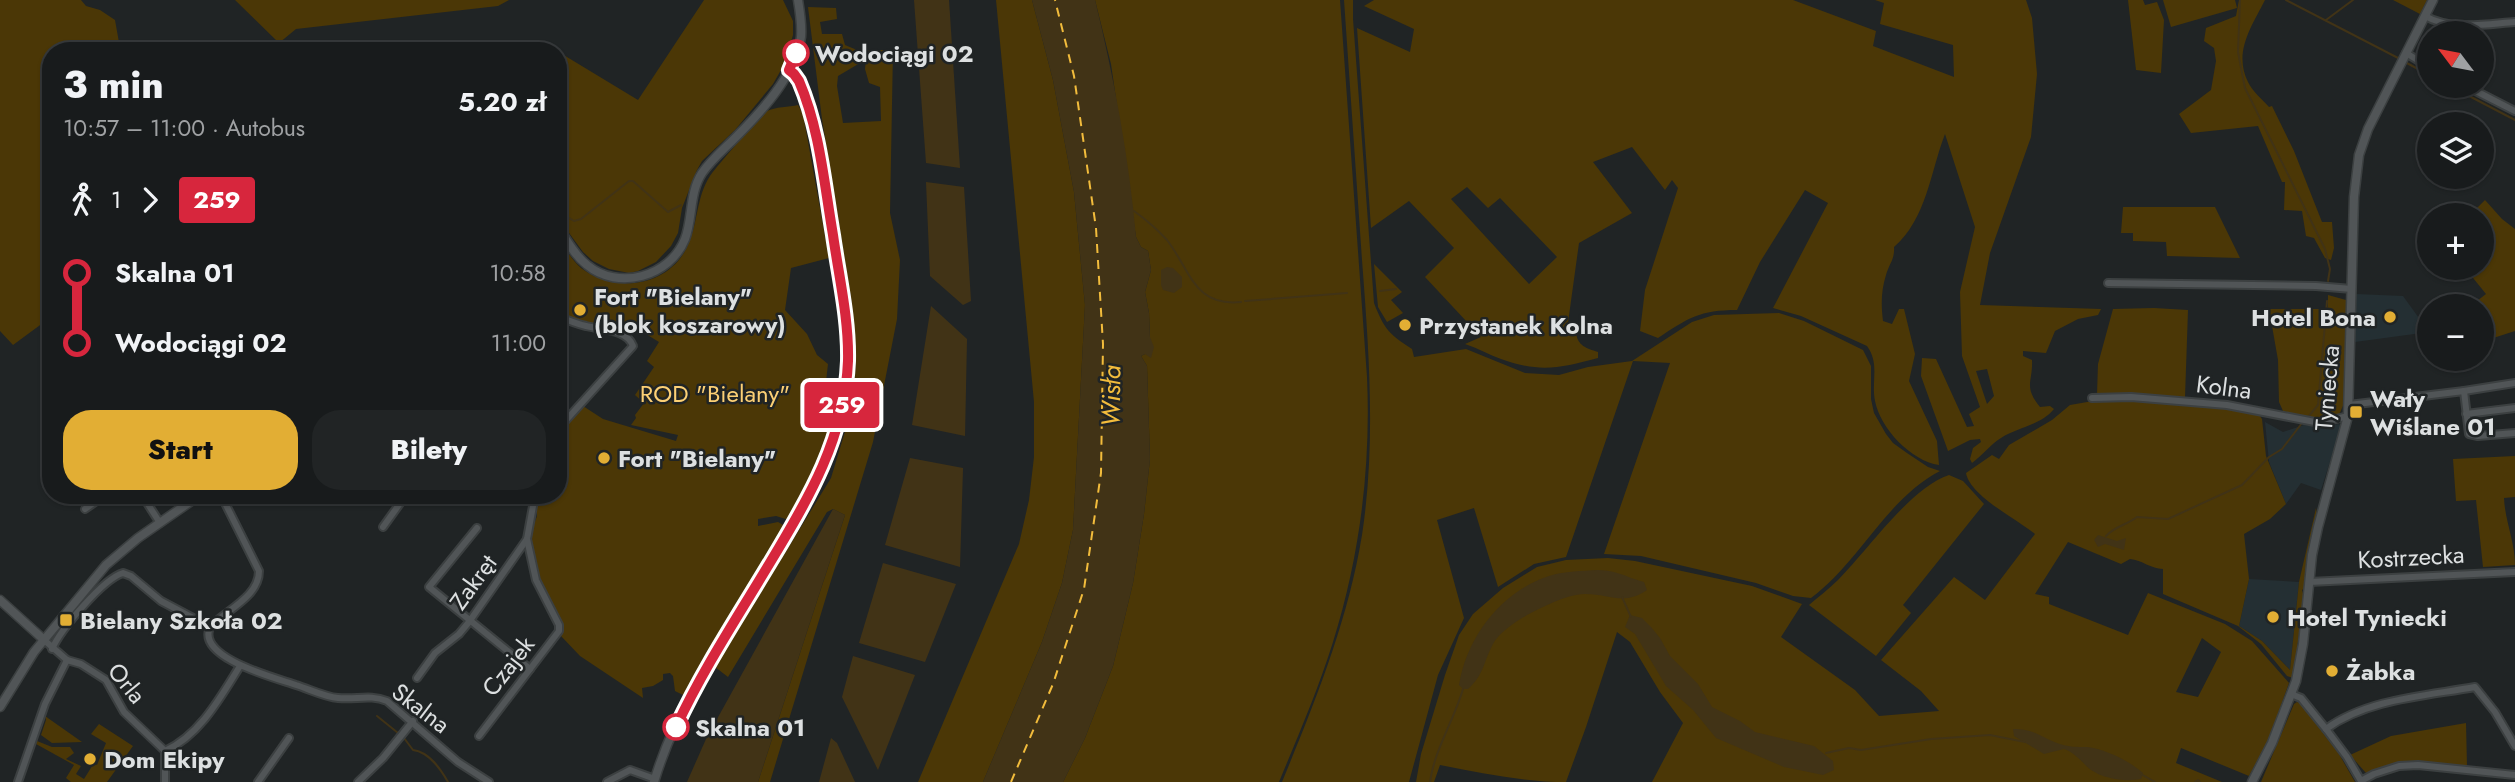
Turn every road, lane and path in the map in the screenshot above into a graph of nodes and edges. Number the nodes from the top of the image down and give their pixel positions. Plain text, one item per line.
1 (798, 0) edge
2 (2433, 0) edge
3 (2425, 16) junction
4 (2515, 22) edge
5 (2403, 59) junction
6 (2417, 63) edge
7 (789, 70) junction
8 (2490, 98) edge
9 (2515, 111) edge
10 (567, 240) edge
11 (2108, 283) dead end
12 (2352, 289) junction
13 (567, 319) edge
14 (2515, 383) edge
15 (2464, 391) junction
16 (2092, 398) dead end
17 (2349, 405) junction
18 (2515, 408) edge
19 (2466, 414) junction
20 (2348, 416) junction
21 (567, 419) edge
22 (2515, 433) edge
23 (92, 504) edge
24 (148, 504) edge
25 (187, 504) edge
26 (226, 504) edge
27 (400, 504) edge
28 (533, 504) edge
29 (85, 509) dead end
30 (160, 523) junction
31 (383, 527) dead end
32 (477, 528) dead end
33 (527, 539) junction
34 (2515, 572) edge
35 (2309, 582) junction
36 (0, 600) edge
37 (469, 622) junction
38 (209, 626) junction
39 (43, 639) junction
40 (52, 649) junction
41 (67, 660) junction
42 (240, 666) junction
43 (530, 669) junction
44 (417, 678) dead end
45 (2291, 694) junction
46 (0, 707) edge
47 (413, 721) junction
48 (2326, 729) junction
49 (478, 736) dead end
50 (289, 738) dead end
51 (2515, 746) edge
52 (165, 751) junction
53 (2515, 775) edge
54 (655, 780) edge
55 (18, 782) edge
56 (165, 782) edge
57 (258, 782) edge
58 (358, 782) edge
59 (489, 782) edge
60 (607, 782) edge
61 (2252, 782) edge

1 - 7 street
2 - 3 street, Tyniecka
3 - 4 street
3 - 5 street, Tyniecka
5 - 6 street
5 - 12 street, Tyniecka
7 - 10 street
7 - 54 street
8 - 9 street
11 - 12 street
12 - 17 street, Tyniecka
13 - 21 street
14 - 15 street
15 - 17 street
15 - 19 street
16 - 20 street, Kolna
17 - 20 street, Tyniecka
18 - 19 street
19 - 22 street
20 - 35 street, Tyniecka
23 - 29 street
24 - 30 street
25 - 30 street
26 - 38 street
27 - 31 street
28 - 33 street, Zakręt
30 - 39 street
32 - 37 street
33 - 37 street, Zakręt
33 - 43 street, Czajek
34 - 35 street, Kostrzecka
35 - 45 street, Tyniecka
36 - 39 street, Orla
37 - 43 street
37 - 44 street, Zakręt
38 - 40 street
38 - 42 street, Skalna
39 - 40 street, Orla
39 - 46 street
40 - 41 street, Orla
41 - 52 street, Orla
41 - 55 street
42 - 47 street, Skalna
42 - 52 street
43 - 49 street, Czajek
45 - 48 street
45 - 61 street, Tyniecka
47 - 58 street
47 - 59 street, Skalna
48 - 51 street
48 - 53 street
50 - 57 street
52 - 56 street
54 - 60 street

